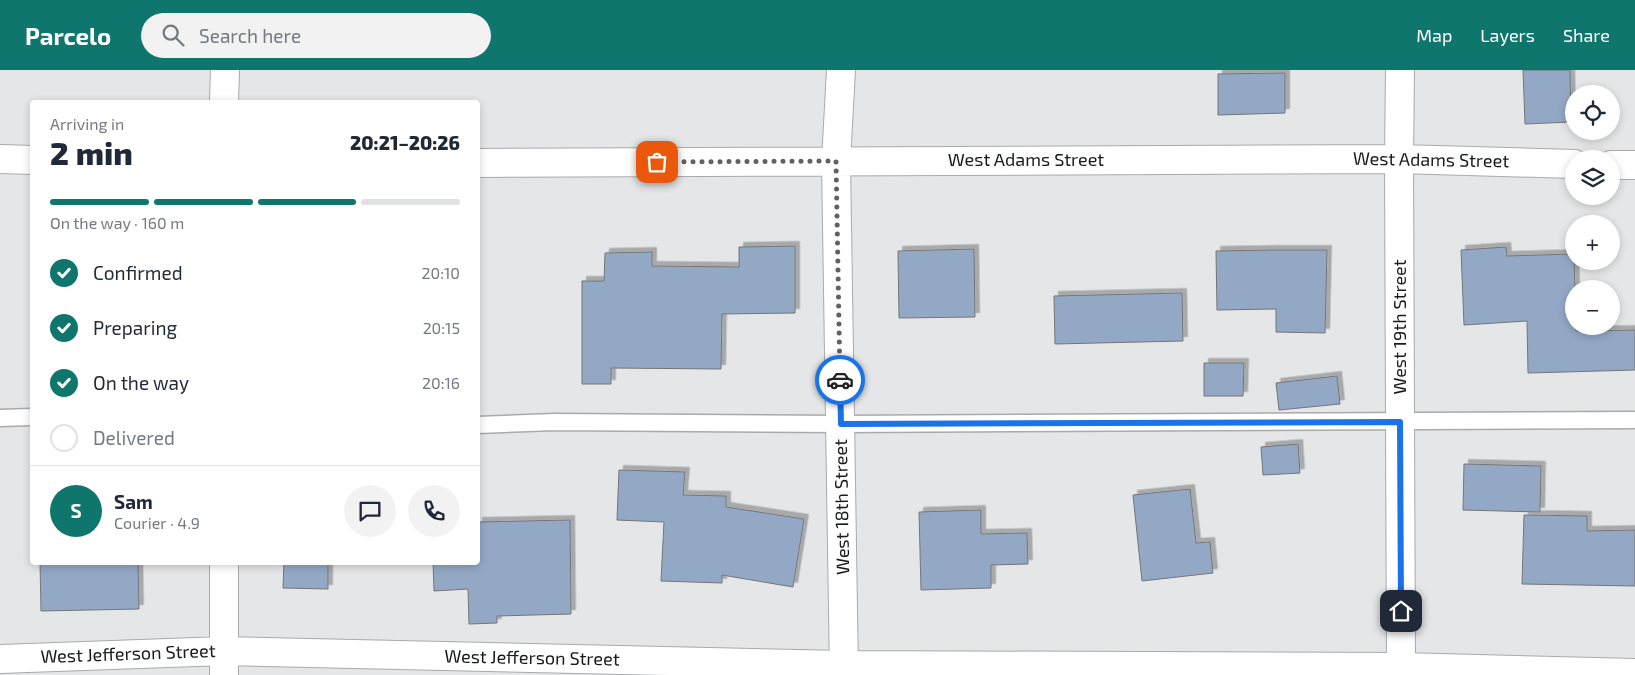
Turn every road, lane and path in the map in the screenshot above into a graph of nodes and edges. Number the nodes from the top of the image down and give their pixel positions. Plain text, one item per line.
1 (225, 70) edge
2 (841, 70) edge
3 (1400, 70) edge
4 (224, 100) edge
5 (1399, 158) junction
6 (0, 159) edge
7 (30, 160) edge
8 (836, 161) junction
9 (480, 163) edge
10 (1565, 164) edge
11 (1620, 165) edge
12 (1635, 165) edge
13 (30, 417) edge
14 (0, 418) edge
15 (1635, 420) edge
16 (1400, 422) junction
17 (841, 424) junction
18 (480, 425) edge
19 (224, 565) edge
20 (0, 659) edge
21 (224, 663) edge
22 (844, 670) edge
23 (1401, 671) edge
24 (1635, 673) edge

1 - 4 street
2 - 8 street, West 18th Street
3 - 5 street, West 19th Street
5 - 8 street, West Adams Street
5 - 10 street, West Adams Street
5 - 16 street, West 19th Street
6 - 7 street
8 - 9 street, West Adams Street
8 - 17 street, West 18th Street
11 - 12 street
13 - 14 lane
15 - 16 lane
16 - 17 lane
16 - 23 street, West 19th Street
17 - 18 lane
17 - 22 street, West 18th Street
19 - 21 street
20 - 21 street, West Jefferson Street
21 - 22 street, West Jefferson Street
22 - 23 street, West Jefferson Street
23 - 24 street, West Jefferson Street

